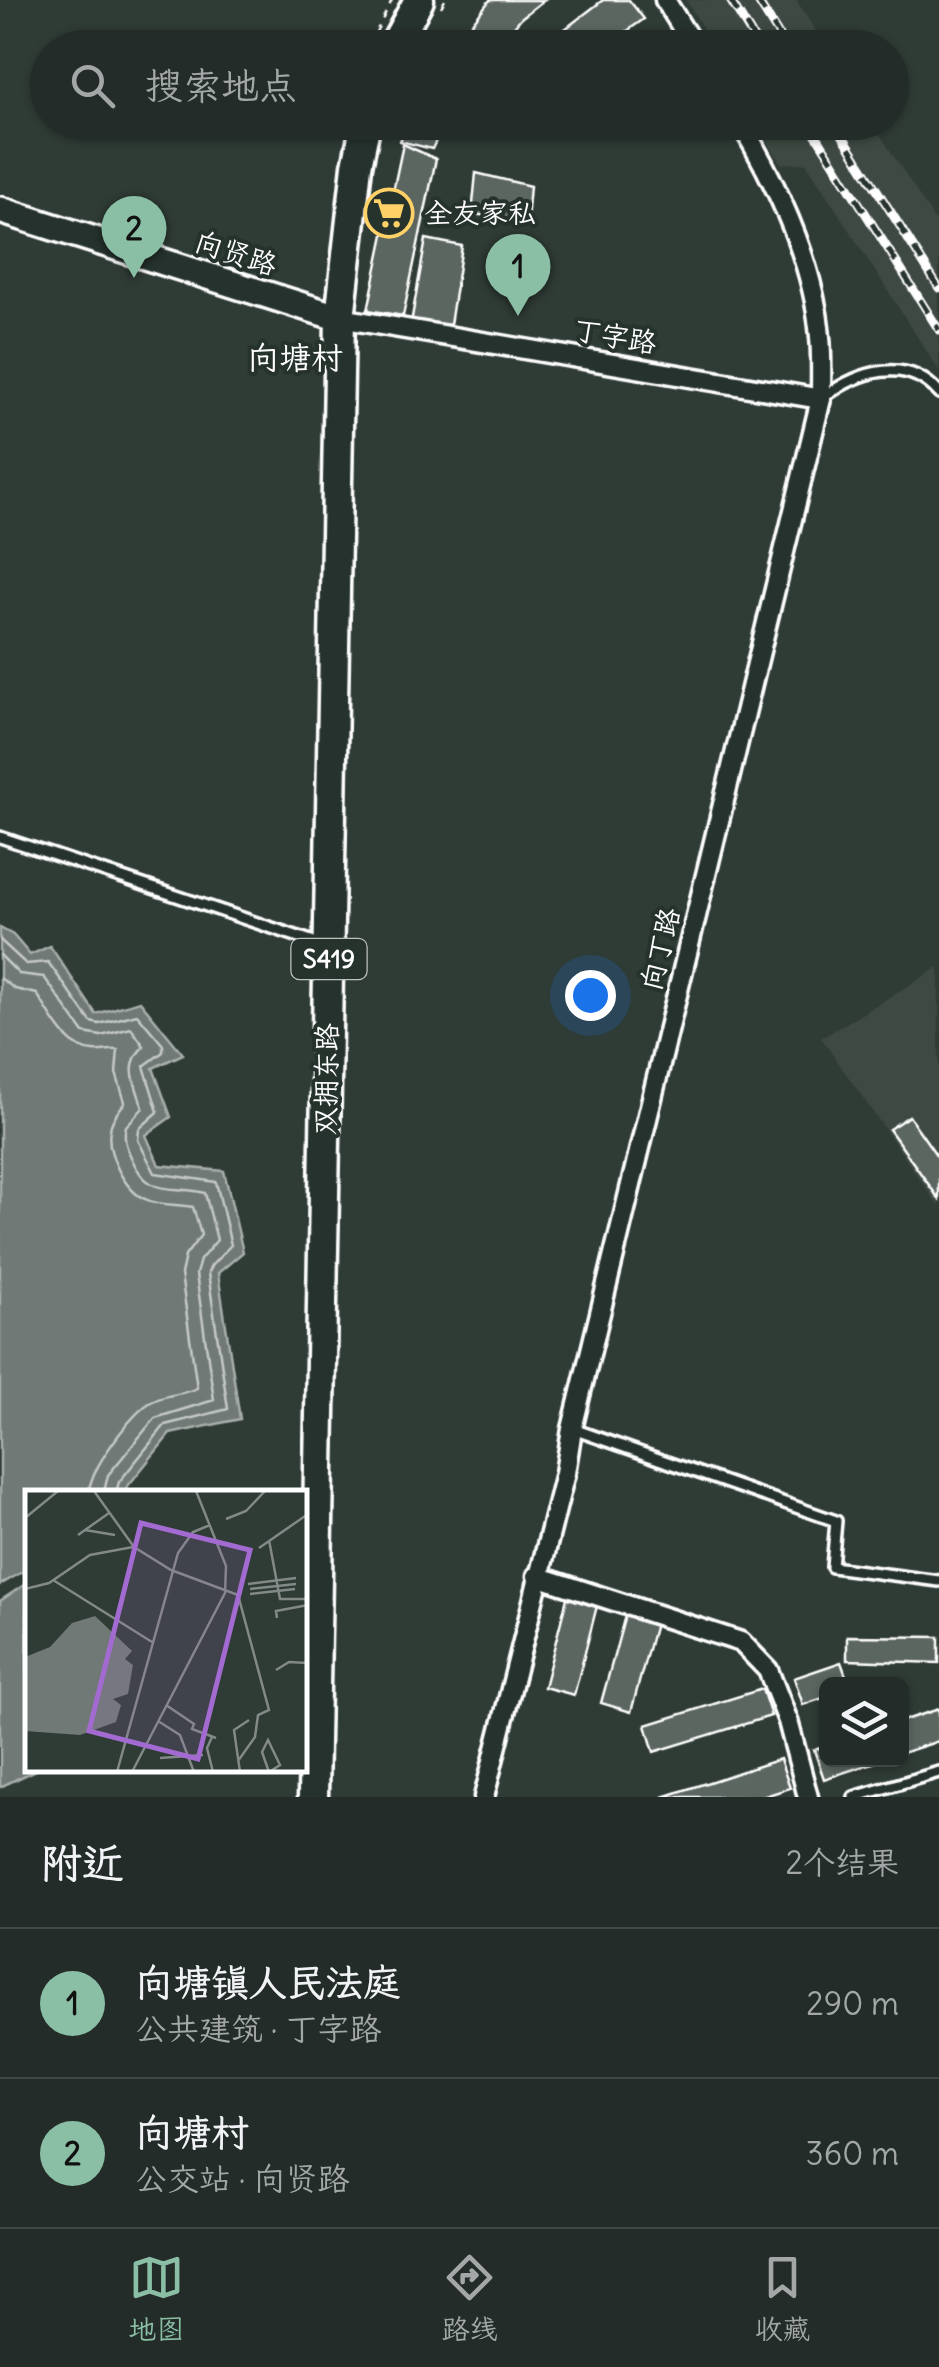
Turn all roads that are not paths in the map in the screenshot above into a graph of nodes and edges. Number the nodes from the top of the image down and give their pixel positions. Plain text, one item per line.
1 (420, 0) edge
2 (665, 0) edge
3 (403, 30) edge
4 (684, 30) edge
5 (362, 140) edge
6 (751, 140) edge
7 (0, 210) edge
8 (340, 318) junction
9 (939, 393) edge
10 (822, 399) junction
11 (0, 837) edge
12 (329, 947) junction
13 (572, 1429) junction
14 (537, 1576) junction
15 (939, 1582) edge
16 (939, 1772) edge
17 (313, 1797) edge
18 (484, 1797) edge
19 (808, 1797) edge
20 (854, 1797) edge

1 - 3 main road
2 - 4 street
5 - 8 main road, 双拥东路 / S419
6 - 10 street, 向丁路
7 - 8 street, 向贤路
8 - 10 street, 丁字路
8 - 12 main road, 双拥东路 / S419
9 - 10 lane
10 - 13 street, 向丁路
11 - 12 lane
12 - 17 main road, 双拥东路 / S419
13 - 14 street, 向丁路
13 - 15 lane
14 - 18 street, 向丁路
14 - 19 street
16 - 20 lane

